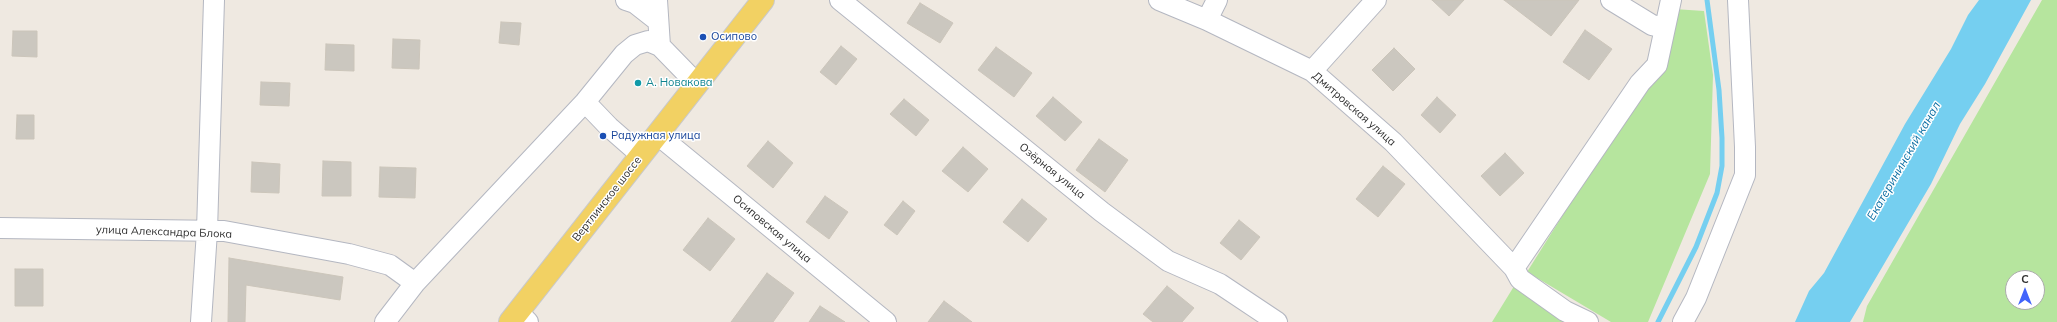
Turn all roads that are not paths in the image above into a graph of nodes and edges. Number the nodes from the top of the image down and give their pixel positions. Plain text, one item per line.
1 (214, 0) edge
2 (626, 0) edge
3 (657, 0) edge
4 (763, 0) edge
5 (840, 0) edge
6 (1159, 0) edge
7 (1217, 0) edge
8 (1376, 0) edge
9 (1611, 0) edge
10 (1671, 0) edge
11 (1738, 0) edge
12 (1207, 20) junction
13 (658, 21) junction
14 (1664, 28) junction
15 (660, 46) junction
16 (1312, 71) junction
17 (697, 84) junction
18 (585, 102) junction
19 (658, 135) junction
20 (641, 155) junction
21 (0, 228) edge
22 (207, 231) junction
23 (1514, 268) junction
24 (415, 283) junction
25 (519, 319) edge
26 (201, 322) edge
27 (385, 322) edge
28 (886, 322) edge
29 (1277, 322) edge
30 (1588, 322) edge
31 (1683, 322) edge

1 - 22 street
2 - 13 street
3 - 13 street
4 - 17 main road, Вертлинское шоссе
5 - 29 street, Озёрная улица
6 - 12 street, Дмитровская улица
7 - 12 street
8 - 16 street
9 - 14 street
10 - 14 street
11 - 31 street
12 - 16 street, Дмитровская улица
13 - 15 street
14 - 23 street
15 - 17 street
15 - 18 street
16 - 23 street, Дмитровская улица
17 - 19 main road, Вертлинское шоссе
18 - 20 street
18 - 24 street
19 - 20 main road, Вертлинское шоссе
19 - 28 street, Осиповская улица
20 - 25 main road, Вертлинское шоссе
21 - 22 street, улица Александра Блока
22 - 24 street, улица Александра Блока
22 - 26 street
23 - 30 street, Дмитровская улица
24 - 27 street

